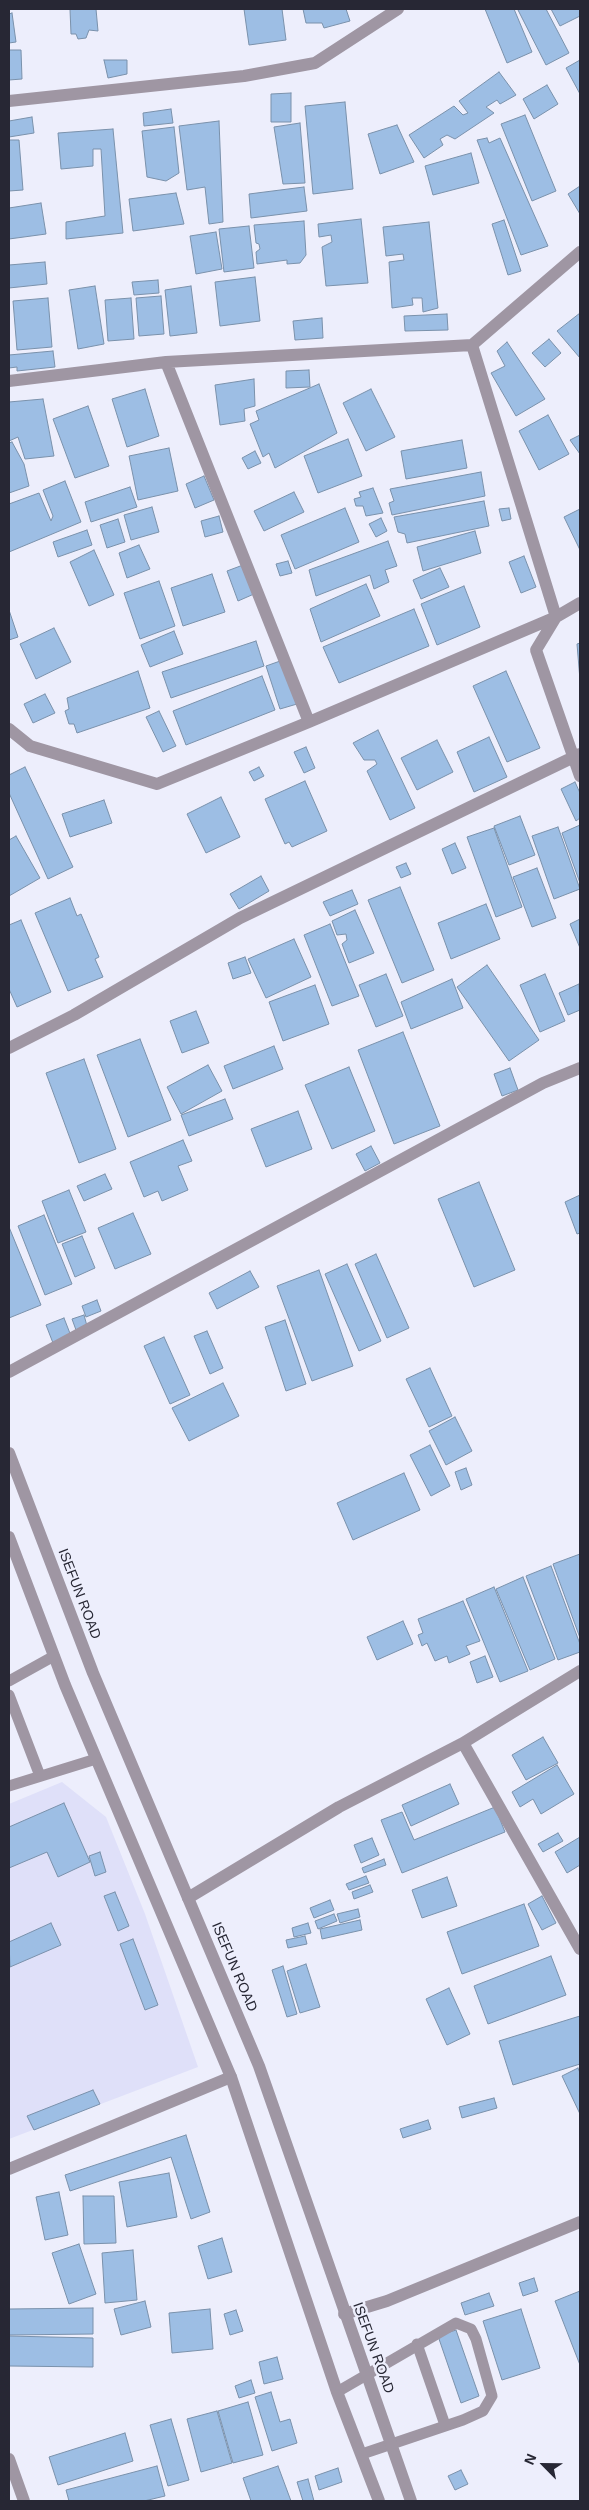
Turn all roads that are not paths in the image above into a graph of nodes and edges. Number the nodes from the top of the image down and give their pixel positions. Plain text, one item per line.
1 (398, 9) edge
2 (9, 102) edge
3 (580, 252) edge
4 (472, 345) junction
5 (166, 362) junction
6 (9, 381) edge
7 (580, 603) edge
8 (556, 617) junction
9 (309, 722) junction
10 (9, 729) edge
11 (576, 756) edge
12 (580, 776) edge
13 (9, 1048) edge
14 (580, 1068) edge
15 (9, 1372) edge
16 (9, 1453) edge
17 (9, 1537) edge
18 (54, 1656) junction
19 (580, 1671) edge
20 (9, 1681) edge
21 (9, 1695) edge
22 (463, 1743) junction
23 (96, 1759) junction
24 (40, 1776) junction
25 (9, 1786) edge
26 (188, 1898) junction
27 (580, 1949) edge
28 (231, 2077) junction
29 (9, 2169) edge
30 (580, 2222) edge
31 (344, 2314) junction
32 (417, 2344) junction
33 (367, 2373) junction
34 (338, 2392) junction
35 (445, 2425) junction
36 (391, 2444) junction
37 (362, 2454) junction
38 (9, 2460) edge
39 (24, 2501) edge
40 (379, 2501) edge
41 (411, 2501) edge

1 - 2 street
3 - 4 street
4 - 5 street
4 - 8 street
5 - 6 street
5 - 9 street
7 - 8 street
8 - 9 street
8 - 11 street
9 - 10 street
11 - 12 street
11 - 13 street
14 - 15 street
16 - 26 street, ISEFUN ROAD
17 - 18 street
18 - 20 lane
18 - 23 street
19 - 22 street
21 - 24 lane
22 - 26 street
22 - 27 street
23 - 24 lane
23 - 28 street
24 - 25 lane
26 - 31 street, ISEFUN ROAD
28 - 29 street
28 - 34 street
30 - 31 street
31 - 33 street, ISEFUN ROAD
32 - 33 lane
32 - 35 lane
32 - 35 lane
33 - 34 lane
33 - 36 street, ISEFUN ROAD
34 - 37 street
35 - 36 lane
36 - 37 lane
36 - 41 street, ISEFUN ROAD
37 - 40 street
38 - 39 street

